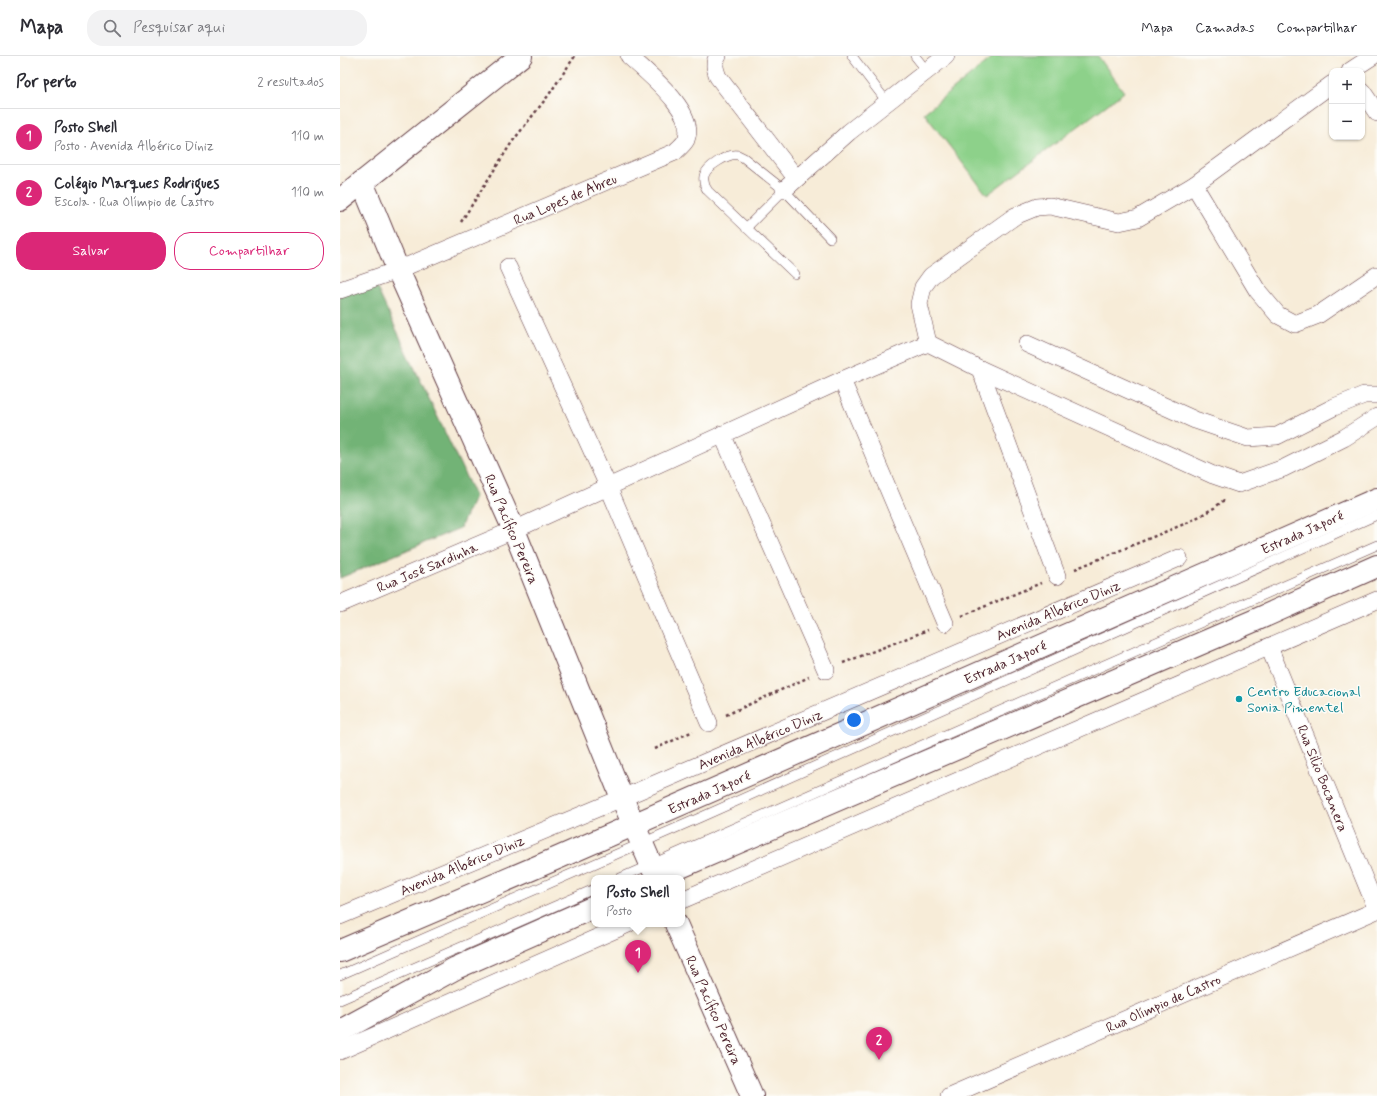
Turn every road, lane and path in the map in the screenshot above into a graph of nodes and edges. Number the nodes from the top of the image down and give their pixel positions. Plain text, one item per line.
1 (521, 56) edge
2 (575, 56) edge
3 (629, 56) edge
4 (718, 56) edge
5 (852, 56) edge
6 (915, 56) edge
7 (946, 56) edge
8 (1373, 56) edge
9 (1355, 68) edge
10 (927, 71) junction
11 (1329, 86) edge
12 (1365, 95) edge
13 (887, 102) junction
14 (1377, 113) edge
15 (796, 178) junction
16 (362, 182) junction
17 (1194, 185) junction
18 (784, 190) junction
19 (340, 200) edge
20 (746, 228) junction
21 (830, 238) dead end
22 (443, 251) junction
23 (508, 267) dead end
24 (398, 270) junction
25 (795, 274) dead end
26 (1377, 275) edge
27 (340, 290) edge
28 (928, 343) junction
29 (1027, 344) dead end
30 (980, 369) junction
31 (842, 380) junction
32 (1377, 395) edge
33 (1377, 417) edge
34 (722, 434) junction
35 (608, 486) junction
36 (1377, 499) edge
37 (1377, 515) edge
38 (514, 530) junction
39 (1377, 545) edge
40 (1179, 558) dead end
41 (1377, 566) edge
42 (1056, 576) dead end
43 (1377, 600) edge
44 (340, 604) edge
45 (945, 623) dead end
46 (1269, 647) junction
47 (826, 670) dead end
48 (709, 723) dead end
49 (622, 798) junction
50 (638, 834) junction
51 (655, 875) edge
52 (591, 890) edge
53 (685, 899) edge
54 (591, 908) edge
55 (1377, 910) edge
56 (340, 916) edge
57 (621, 927) edge
58 (677, 927) edge
59 (340, 951) edge
60 (340, 975) edge
61 (340, 1000) edge
62 (340, 1031) edge
63 (340, 1052) edge
64 (752, 1096) edge
65 (948, 1096) edge

1 - 16 main road
2 - 22 path
3 - 22 street, Rua Lopes de Abreu
4 - 15 street
5 - 13 lane
6 - 10 lane
7 - 10 street
8 - 9 street
10 - 13 street
11 - 17 street
12 - 14 street
13 - 15 street
15 - 18 street
16 - 19 main road
16 - 24 main road, Rua Pacífico Pereira
17 - 26 street
17 - 28 street
18 - 20 lane
18 - 20 lane
18 - 21 lane
20 - 25 lane
22 - 24 street, Rua Lopes de Abreu
23 - 35 street
24 - 27 street, Rua Lopes de Abreu
24 - 38 main road, Rua Pacífico Pereira
28 - 30 street
28 - 31 street, Rua José Sardinha
29 - 32 street
30 - 33 street
30 - 42 street
31 - 34 street, Rua José Sardinha
31 - 45 street
34 - 35 street, Rua José Sardinha
34 - 47 street
35 - 38 street, Rua José Sardinha
35 - 48 street
36 - 50 main road, Estrada Japoré
37 - 50 lane
38 - 44 street, Rua José Sardinha
38 - 49 main road, Rua Pacífico Pereira
39 - 51 lane
40 - 49 street, Avenida Albérico Diniz
41 - 51 main road
43 - 46 street
46 - 53 street
46 - 55 street, Rua Silio Bocanera
49 - 50 main road, Rua Pacífico Pereira
49 - 56 street, Avenida Albérico Diniz
50 - 51 main road, Rua Pacífico Pereira
50 - 59 main road
50 - 60 lane
52 - 61 lane
54 - 62 main road
55 - 65 street, Rua Olímpio de Castro
57 - 63 street
58 - 64 main road, Rua Pacífico Pereira

